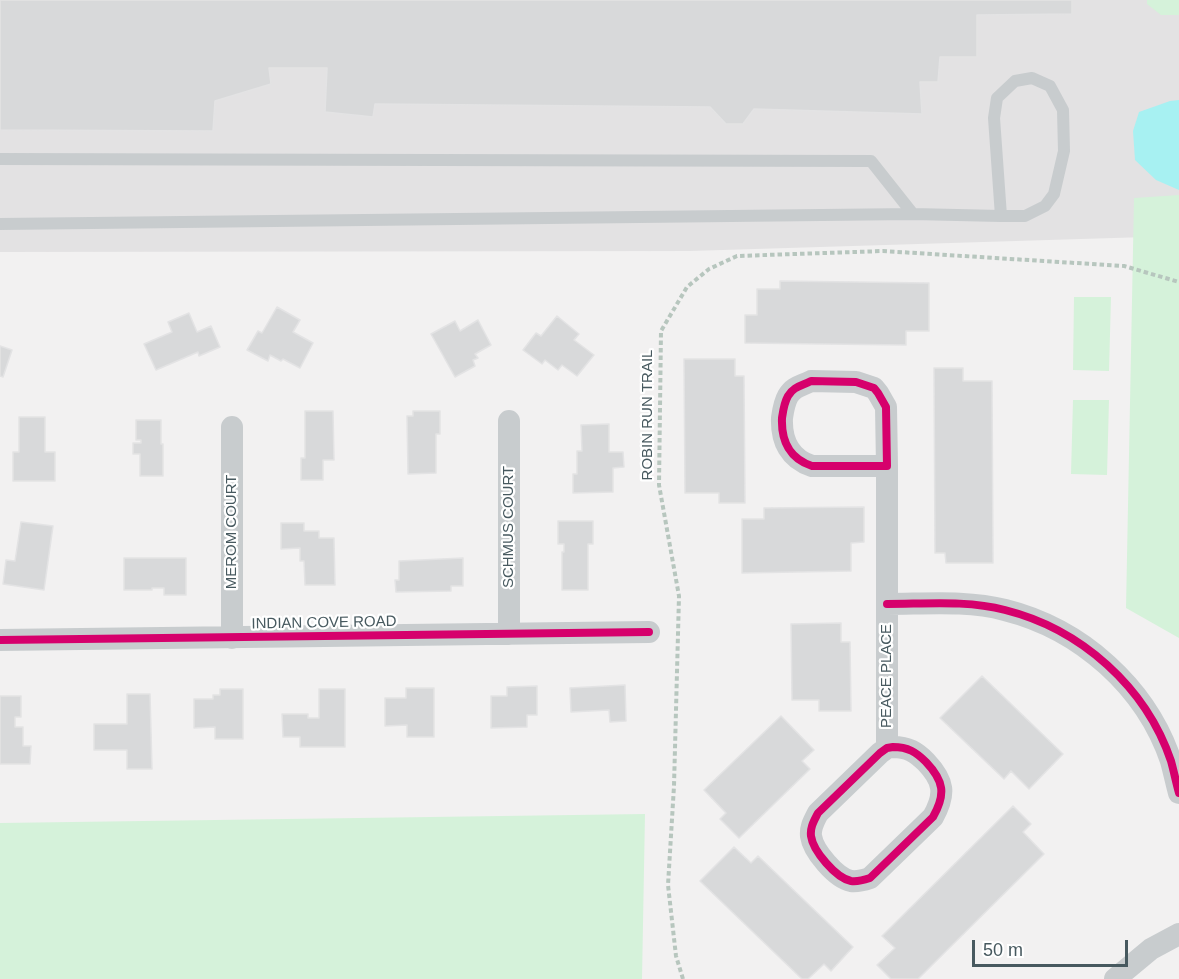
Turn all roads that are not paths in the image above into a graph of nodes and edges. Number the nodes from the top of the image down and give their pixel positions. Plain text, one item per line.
1 (0, 159) edge
2 (913, 214) junction
3 (1001, 216) junction
4 (0, 224) edge
5 (509, 421) dead end
6 (232, 427) dead end
7 (887, 466) junction
8 (887, 604) junction
9 (649, 632) dead end
10 (509, 634) junction
11 (232, 638) junction
12 (0, 640) edge
13 (887, 748) junction
14 (1179, 793) edge
15 (1179, 934) edge
16 (1115, 979) edge

1 - 2 lane
2 - 3 lane
2 - 4 lane
3 - 3 lane
5 - 10 street, SCHMUS COURT
6 - 11 street, MEROM COURT
7 - 7 street
7 - 8 street, PEACE PLACE
8 - 13 street, PEACE PLACE
8 - 14 street
9 - 10 street, INDIAN COVE ROAD
10 - 11 street, INDIAN COVE ROAD
11 - 12 street, INDIAN COVE ROAD
13 - 13 street, PEACE PLACE
15 - 16 street

